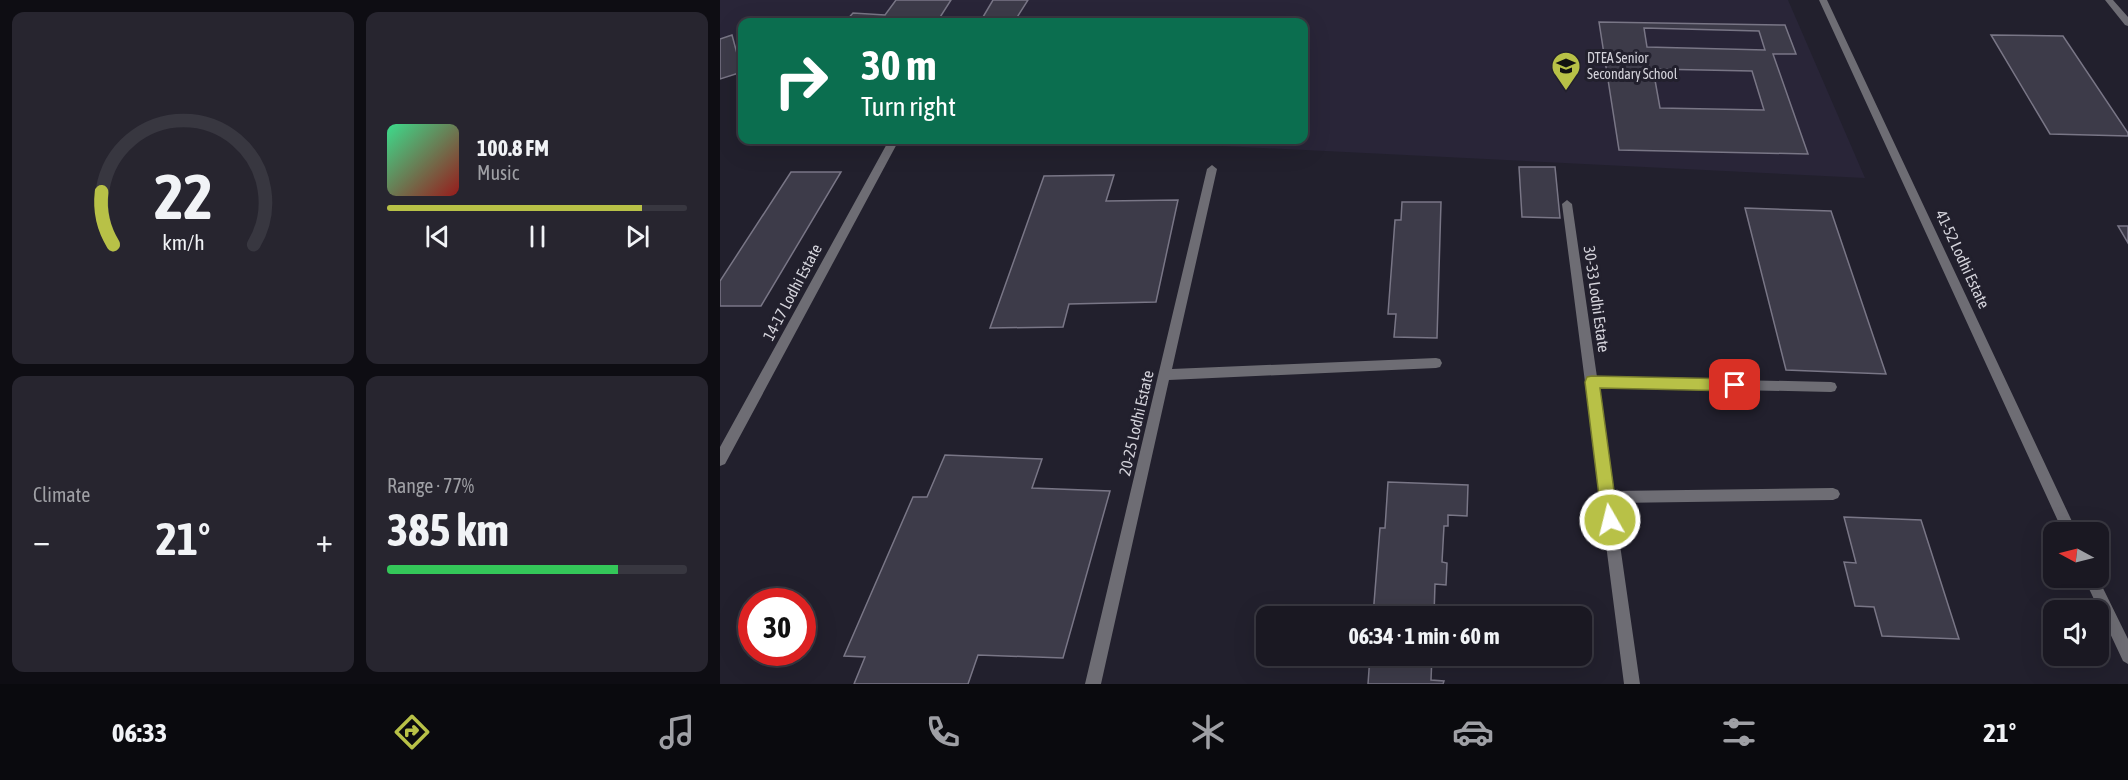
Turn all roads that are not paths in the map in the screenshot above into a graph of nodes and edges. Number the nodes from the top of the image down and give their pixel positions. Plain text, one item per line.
1 (1823, 0) edge
2 (2109, 0) edge
3 (2128, 23) edge
4 (892, 144) edge
5 (1212, 169) dead end
6 (1568, 204) dead end
7 (1436, 363) dead end
8 (1164, 375) junction
9 (1592, 382) junction
10 (1831, 387) dead end
11 (720, 460) edge
12 (1833, 494) dead end
13 (1607, 497) junction
14 (2065, 522) edge
15 (2096, 588) edge
16 (2128, 656) edge
17 (1093, 684) edge
18 (1632, 684) edge

1 - 14 street, 41-52 Lodhi Estate
2 - 3 street
4 - 11 street, 14-17 Lodhi Estate
5 - 8 street, 20-25 Lodhi Estate
6 - 9 street, 30-33 Lodhi Estate
7 - 8 street
8 - 17 street, 20-25 Lodhi Estate
9 - 10 street
9 - 13 street, 30-33 Lodhi Estate
12 - 13 street
13 - 18 street, 30-33 Lodhi Estate
15 - 16 street

